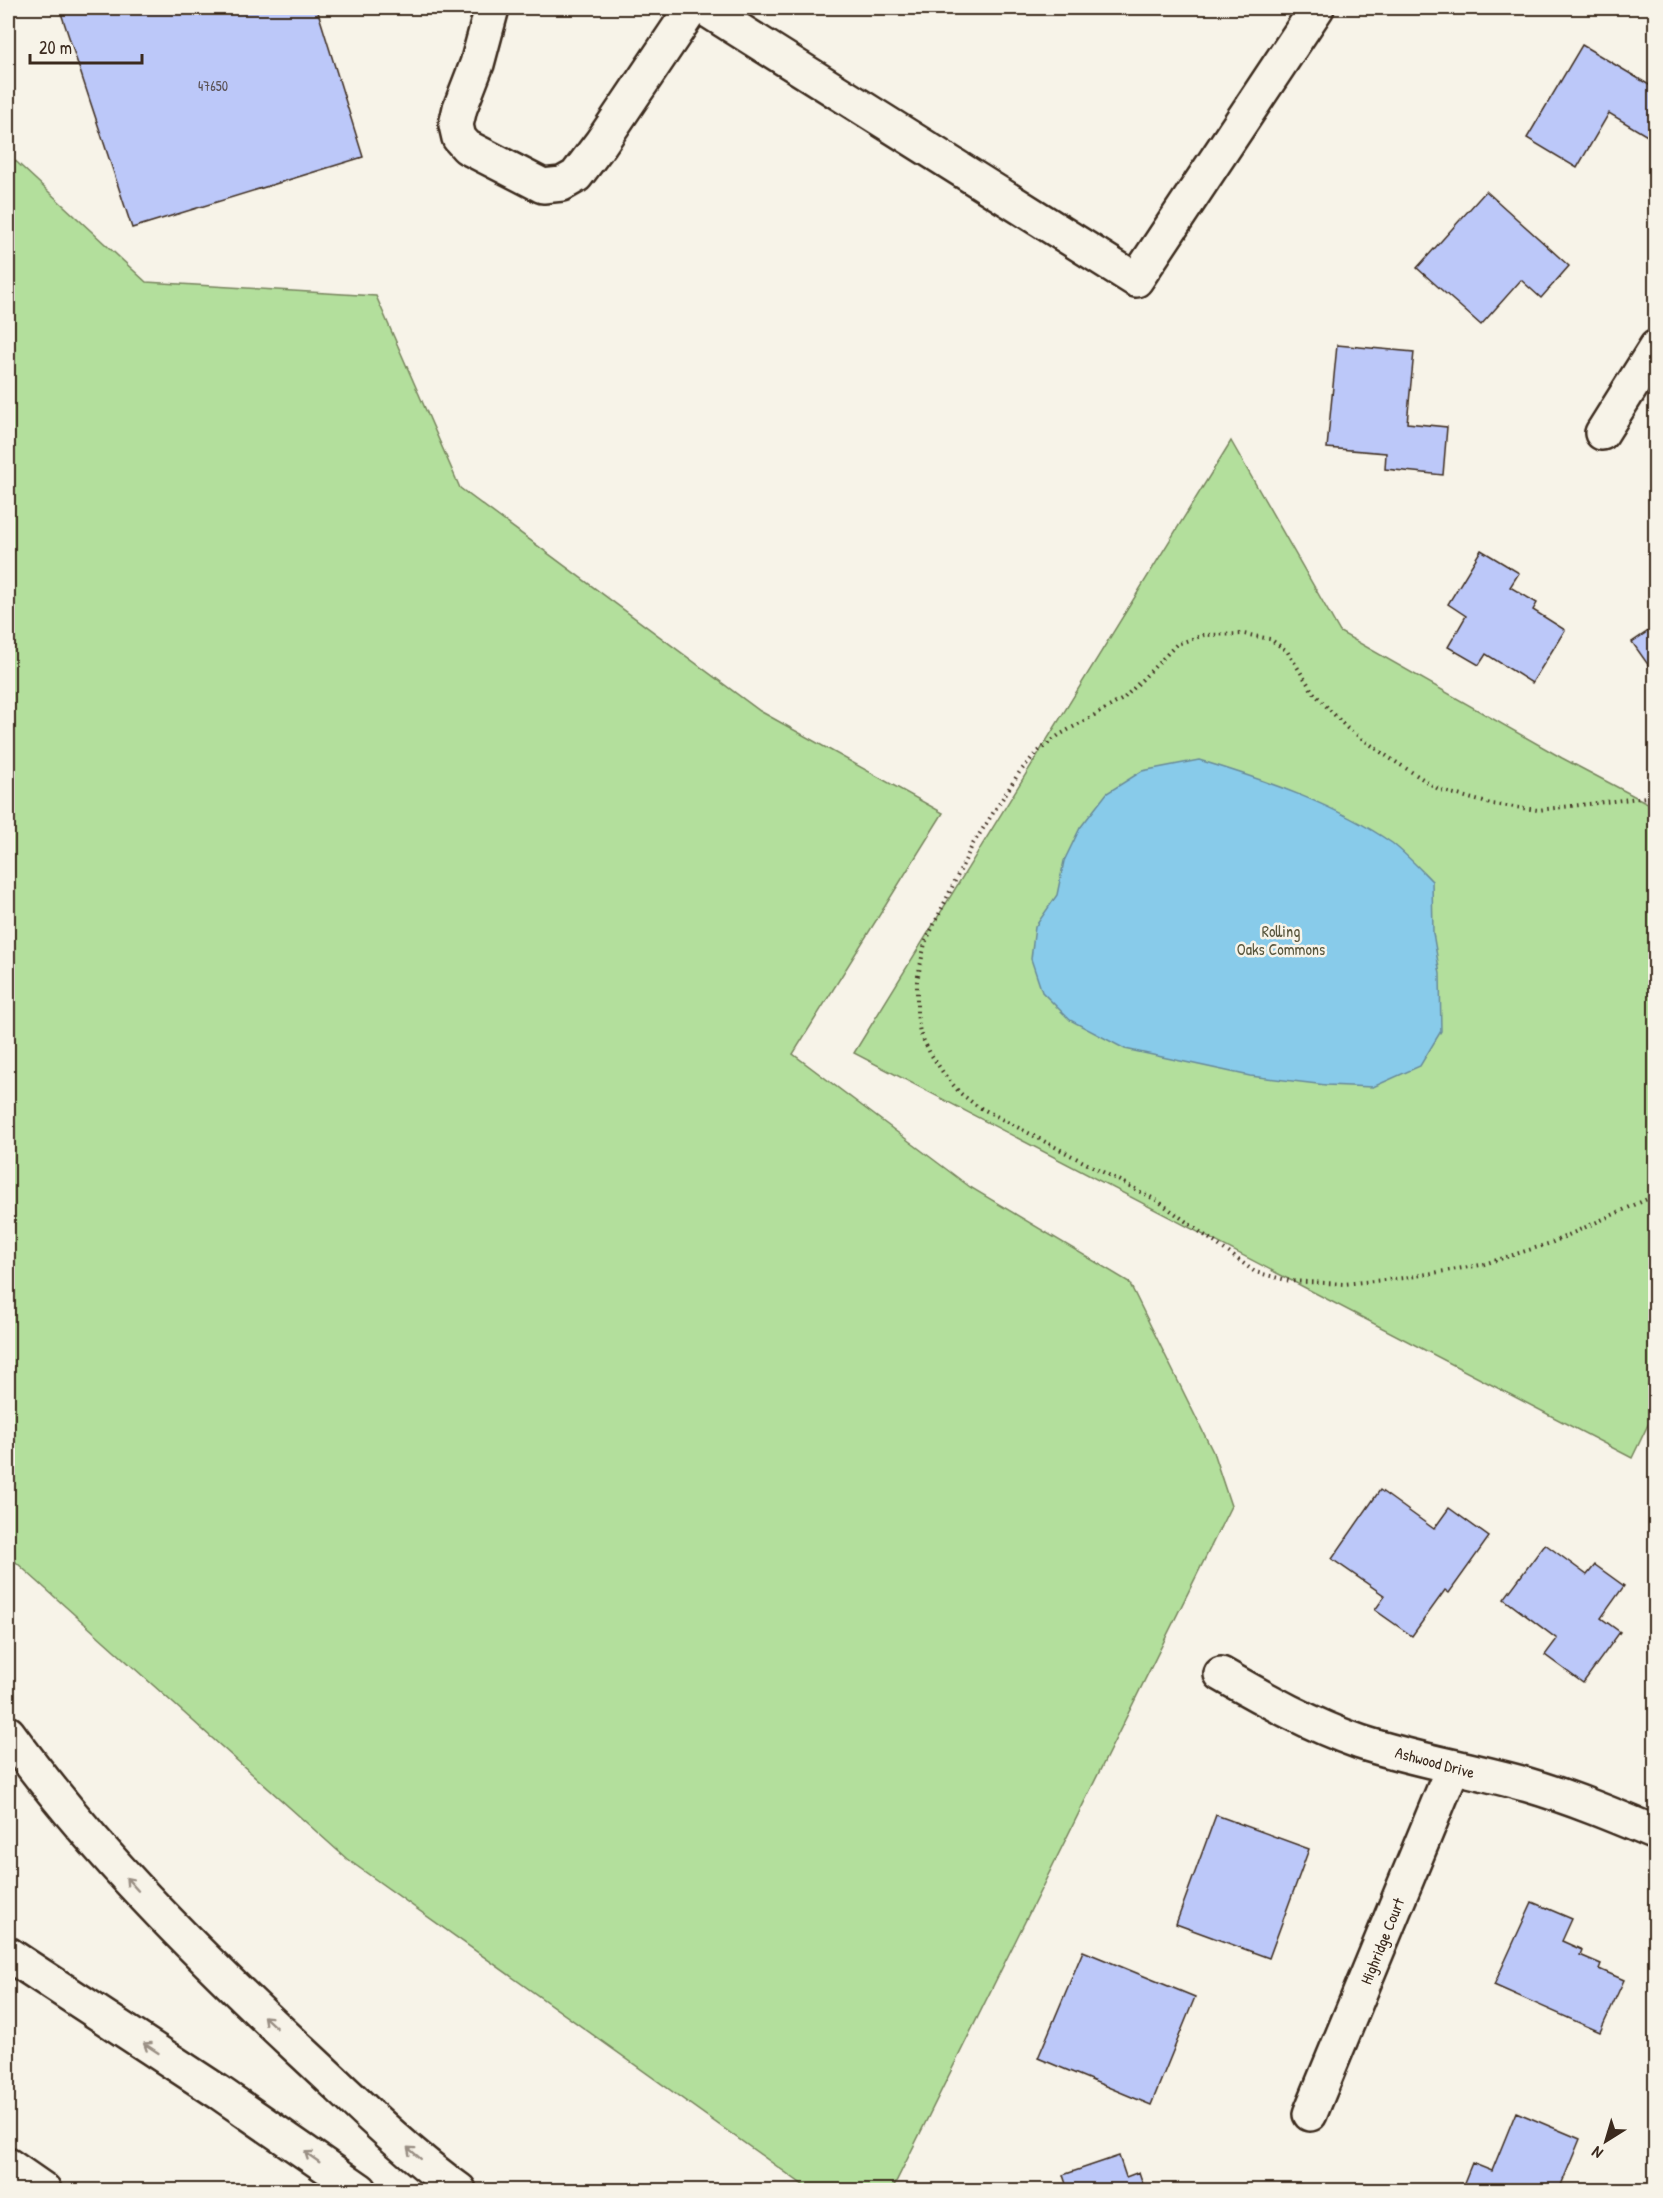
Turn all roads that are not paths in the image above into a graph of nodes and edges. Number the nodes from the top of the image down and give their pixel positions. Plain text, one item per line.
1 (492, 8) edge
2 (1317, 8) edge
3 (705, 9) edge
4 (1656, 347) edge
5 (1602, 433) dead end
6 (1221, 1674) dead end
7 (8, 1732) edge
8 (1453, 1767) junction
9 (1656, 1833) edge
10 (8, 1954) edge
11 (1310, 2114) dead end
12 (8, 2165) edge
13 (44, 2190) edge
14 (360, 2190) edge
15 (459, 2190) edge

1 - 3 main road
2 - 3 main road
4 - 5 main road
6 - 8 main road, Ashwood Drive
15 -> 7 main road
8 - 9 main road, Ashwood Drive
8 - 11 main road, Highridge Court
14 -> 10 main road
12 - 13 main road

